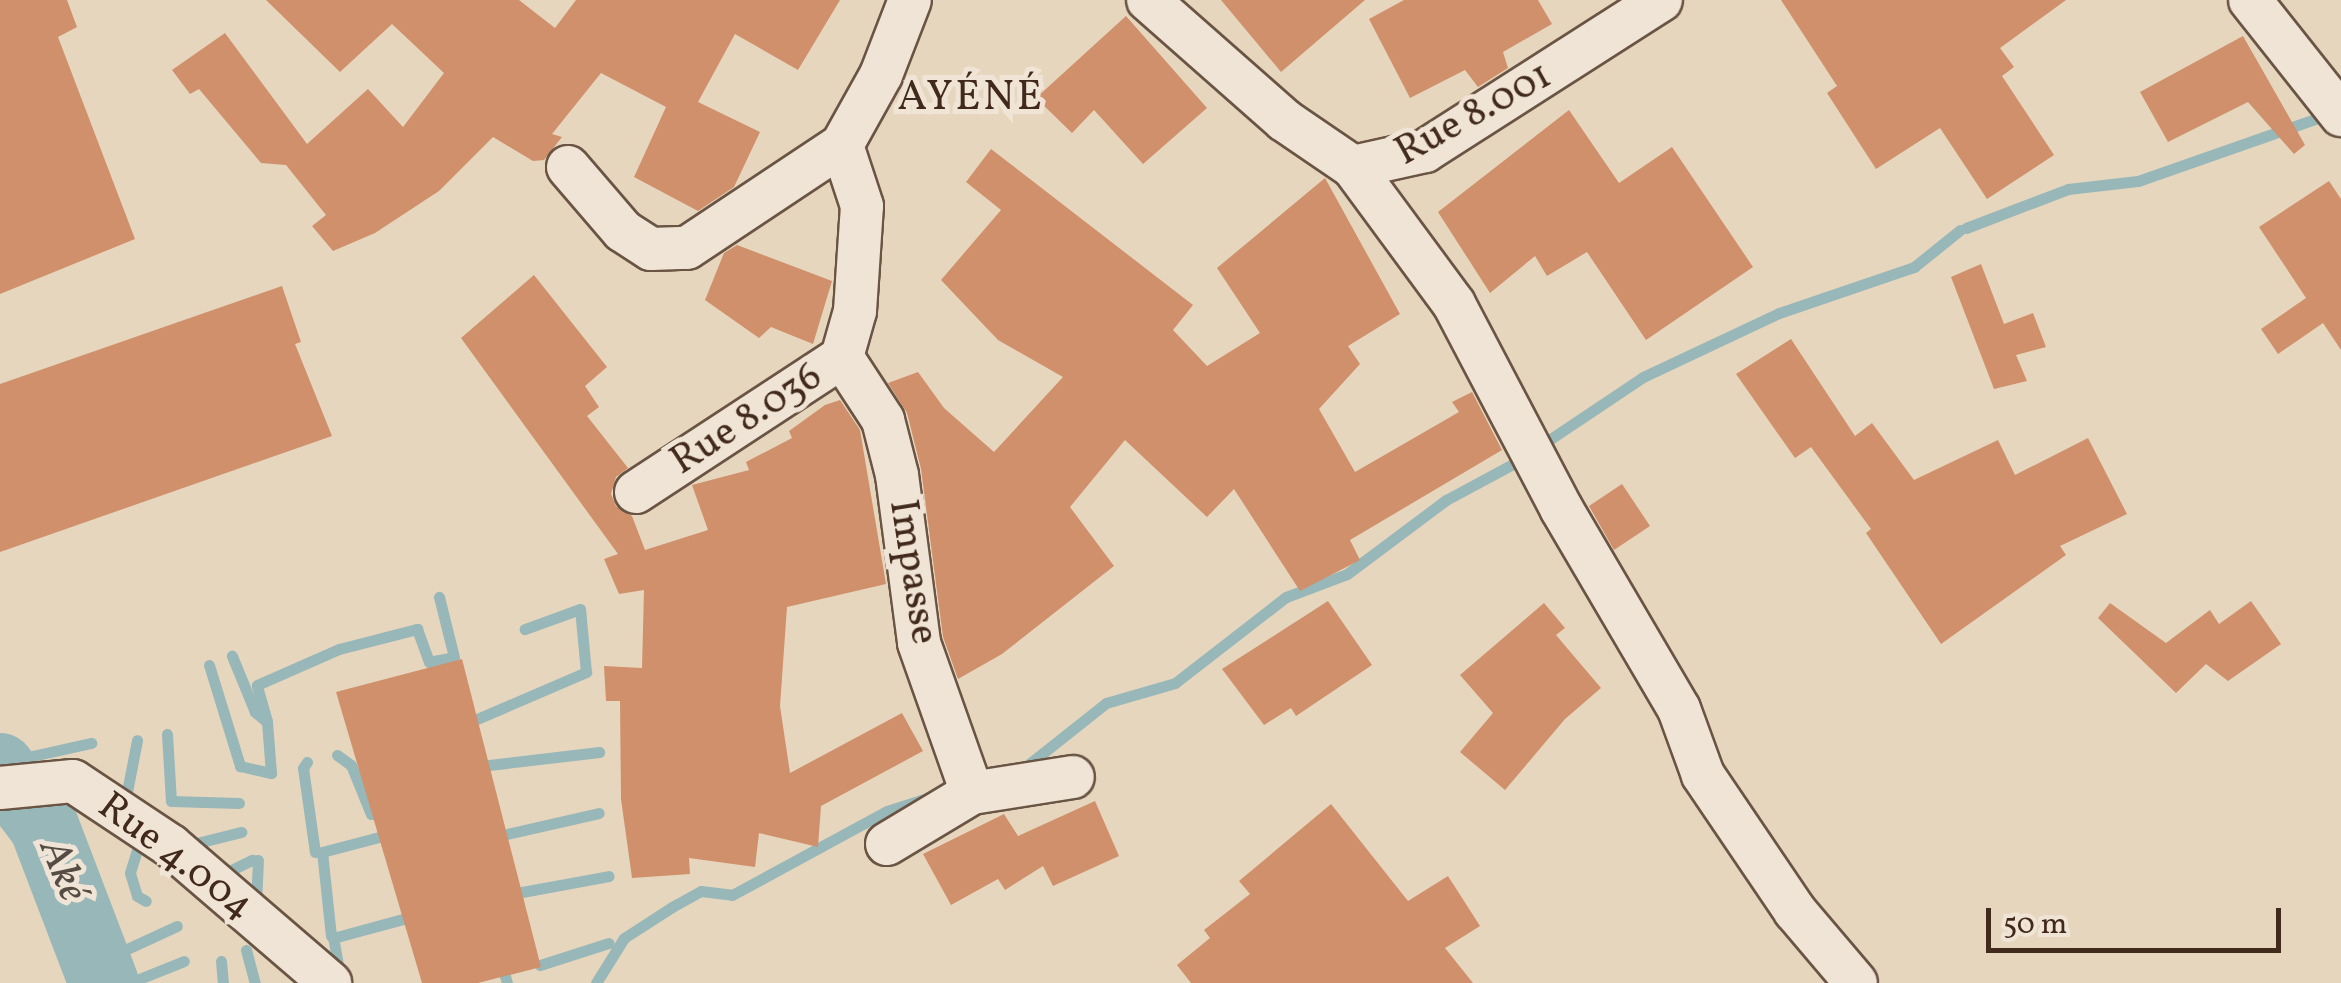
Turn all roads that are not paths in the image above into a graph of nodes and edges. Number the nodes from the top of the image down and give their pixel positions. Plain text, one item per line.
1 (910, 0) edge
2 (1148, 0) edge
3 (1661, 0) edge
4 (2262, 3) edge
5 (2341, 115) edge
6 (842, 145) junction
7 (568, 167) dead end
8 (1353, 167) junction
9 (842, 357) junction
10 (636, 492) dead end
11 (1073, 777) dead end
12 (0, 788) edge
13 (972, 793) junction
14 (887, 844) dead end
15 (330, 983) edge
16 (1856, 983) edge

1 - 6 street
2 - 8 street, Rue 8.001
3 - 8 street, Rue 8.001
4 - 5 street
6 - 7 street
6 - 9 street, Rue 8.036
8 - 16 street
9 - 10 street, Rue 8.036
9 - 13 street, Impasse
11 - 13 street
12 - 15 street, Rue 4.004
13 - 14 street

